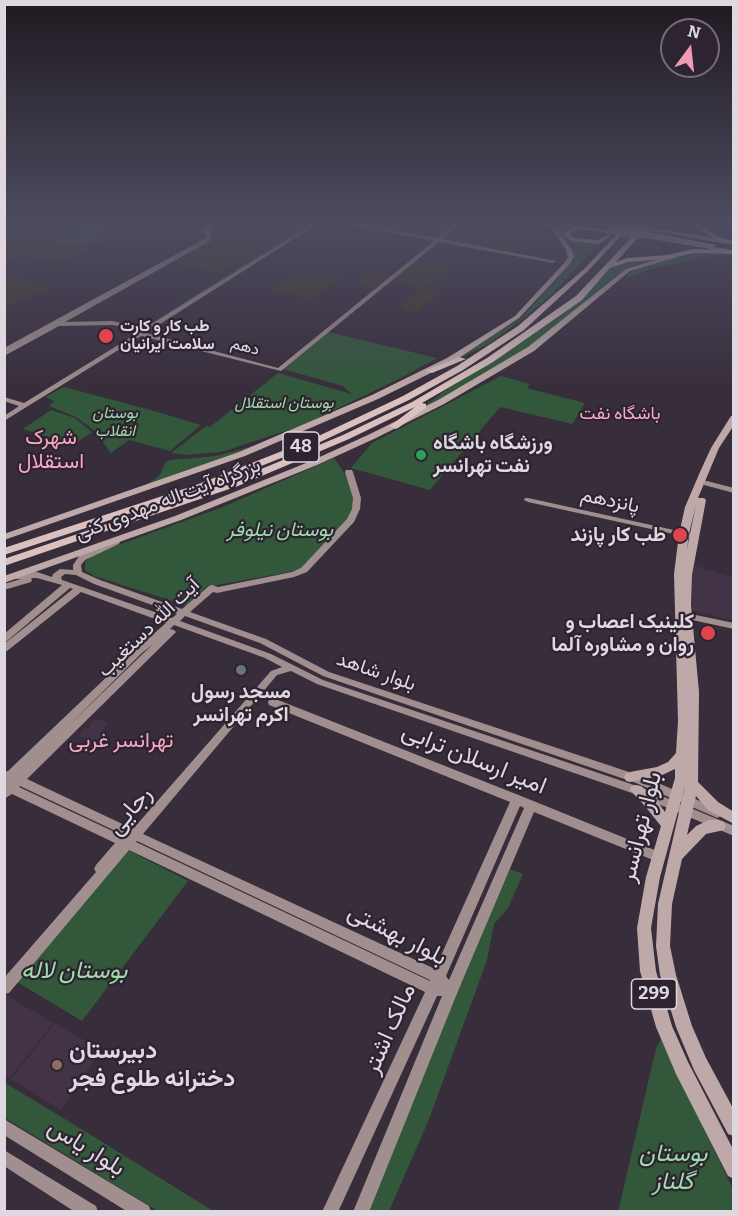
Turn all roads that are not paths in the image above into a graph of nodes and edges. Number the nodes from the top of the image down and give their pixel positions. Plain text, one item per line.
1 (135, 280) edge
2 (136, 280) edge
3 (219, 280) edge
4 (223, 280) edge
5 (389, 280) edge
6 (553, 280) edge
7 (571, 280) edge
8 (574, 280) edge
9 (587, 280) edge
10 (597, 280) edge
11 (616, 280) edge
12 (568, 285) junction
13 (558, 311) junction
14 (56, 324) junction
15 (139, 331) junction
16 (504, 340) junction
17 (4, 353) edge
18 (429, 371) junction
19 (459, 379) junction
20 (4, 399) edge
21 (22, 405) junction
22 (4, 409) edge
23 (734, 418) edge
24 (4, 419) edge
25 (395, 426) junction
26 (734, 429) edge
27 (349, 472) dead end
28 (707, 483) junction
29 (734, 491) edge
30 (528, 500) dead end
31 (131, 535) junction
32 (688, 535) junction
33 (4, 537) edge
34 (4, 552) edge
35 (4, 563) edge
36 (78, 573) junction
37 (8, 579) edge
38 (53, 580) junction
39 (69, 584) junction
40 (4, 587) edge
41 (80, 588) junction
42 (63, 594) junction
43 (187, 614) junction
44 (684, 615) junction
45 (699, 617) junction
46 (177, 623) junction
47 (734, 626) edge
48 (4, 639) edge
49 (4, 649) edge
50 (271, 657) junction
51 (291, 668) junction
52 (273, 702) dead end
53 (680, 757) junction
54 (636, 782) junction
55 (8, 783) edge
56 (692, 784) junction
57 (517, 799) junction
58 (681, 803) junction
59 (531, 805) junction
60 (734, 819) edge
61 (668, 826) junction
62 (719, 826) junction
63 (734, 831) edge
64 (130, 838) junction
65 (677, 855) junction
66 (658, 857) junction
67 (4, 979) edge
68 (435, 983) junction
69 (4, 988) edge
70 (451, 991) junction
71 (4, 1126) edge
72 (734, 1128) edge
73 (4, 1156) edge
74 (734, 1170) edge
75 (90, 1212) edge
76 (143, 1212) edge
77 (330, 1212) edge
78 (361, 1212) edge

1 - 17 street
2 - 14 street
3 - 15 street
4 - 15 street
5 - 15 street, دهم
6 - 18 main road, بزرگراه آیت اله مهدوی کنی
7 - 12 highway
8 - 12 highway, 48
9 - 13 highway, 48
10 - 13 highway
11 - 25 main road, بزرگراه آیت اله مهدوی کنی
12 - 16 highway, 48
13 - 19 highway, بزرگراه آیت اله مهدوی کنی / 48
14 - 15 street, دهم
14 - 17 street
15 - 21 street
16 - 18 highway
16 - 34 highway, 48
18 - 33 main road, بزرگراه آیت اله مهدوی کنی
19 - 25 highway
19 - 35 highway, بزرگراه آیت اله مهدوی کنی / 48
20 - 21 street
21 - 22 street
21 - 24 street
23 - 32 main road, بلوار تهرانسر
25 - 31 main road, بزرگراه آیت اله مهدوی کنی
26 - 28 main road, بلوار تهرانسر
27 - 43 street, آیت الله دستغیب
28 - 29 street
28 - 32 main road, بلوار تهرانسر
30 - 32 street, پانزدهم
31 - 36 street
31 - 37 main road, بزرگراه آیت اله مهدوی کنی
32 - 44 main road, بلوار تهرانسر
36 - 38 street
36 - 43 street, بلوار شاهد
37 - 38 street, بلوار شاهد
38 - 39 street, بلوار شاهد
38 - 40 street
39 - 41 street, بلوار شاهد
39 - 42 street
41 - 42 street
41 - 46 street, بلوار شاهد
42 - 48 street
42 - 49 street
43 - 46 street, آیت الله دستغیب
43 - 54 street, بلوار شاهد
44 - 45 street
44 - 45 street
44 - 53 main road, بلوار تهرانسر / 299
44 - 56 main road, بلوار تهرانسر
45 - 47 street
46 - 50 street, بلوار شاهد
46 - 55 street, آیت الله دستغیب
50 - 51 street, بلوار شاهد
50 - 64 street, رجایی
51 - 54 street, بلوار شاهد
51 - 64 street, رجایی
52 - 57 street, امیر ارسلان ترابی
53 - 54 main road
53 - 58 main road, بلوار تهرانسر / 299
54 - 58 street, بلوار شاهد
54 - 61 main road
55 - 64 street, بلوار بهشتی
56 - 58 main road, بلوار تهرانسر / 299
56 - 60 main road
57 - 59 street, امیر ارسلان ترابی
57 - 68 street, مالک اشتر
58 - 60 street, بلوار شاهد
58 - 61 main road, بلوار تهرانسر / 299
58 - 62 street, بلوار شاهد
58 - 65 main road, بلوار تهرانسر / 299
59 - 66 street, امیر ارسلان ترابی
59 - 70 street, مالک اشتر
61 - 66 main road, بلوار تهرانسر / 299
62 - 63 street, بلوار شاهد
62 - 65 main road
64 - 67 street, رجایی
64 - 68 street, بلوار بهشتی
64 - 69 street, رجایی
65 - 72 main road, بلوار تهرانسر / 299
66 - 74 main road, بلوار تهرانسر / 299
68 - 70 street, بلوار بهشتی
68 - 77 street, مالک اشتر
70 - 78 street, مالک اشتر
71 - 76 street, بلوار یاس
73 - 75 street

